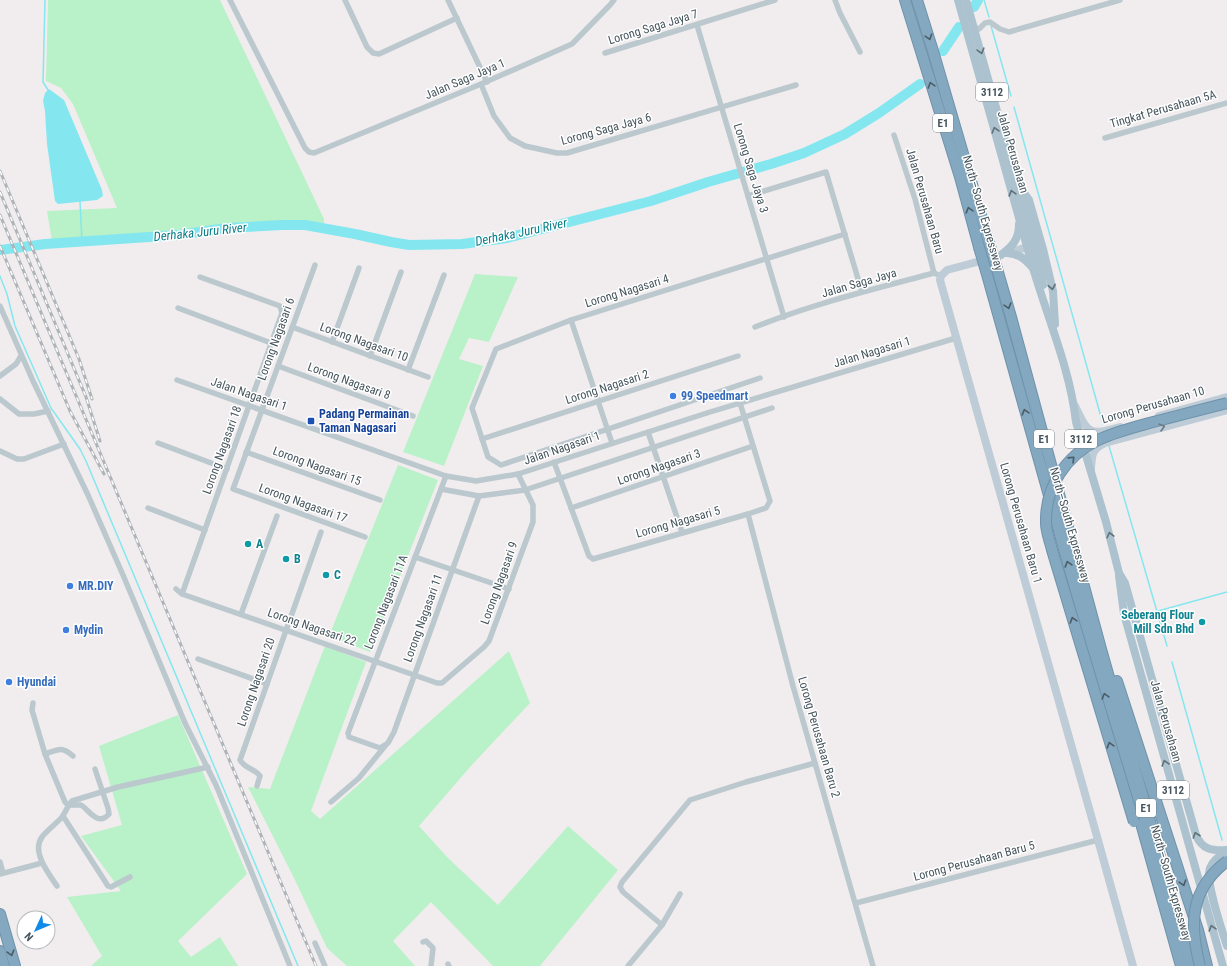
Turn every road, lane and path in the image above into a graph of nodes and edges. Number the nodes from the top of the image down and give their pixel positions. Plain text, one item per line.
1 (230, 0) edge
2 (345, 0) edge
3 (448, 0) edge
4 (614, 0) edge
5 (775, 0) edge
6 (835, 0) edge
7 (904, 0) edge
8 (917, 0) edge
9 (958, 0) edge
10 (966, 0) edge
11 (1120, 0) edge
12 (457, 18) junction
13 (697, 25) junction
14 (974, 26) junction
15 (860, 52) dead end
16 (605, 53) dead end
17 (484, 83) junction
18 (796, 85) dead end
19 (1227, 102) edge
20 (722, 108) junction
21 (894, 135) dead end
22 (1105, 138) dead end
23 (748, 196) junction
24 (1020, 219) junction
25 (845, 234) junction
26 (1035, 248) junction
27 (1004, 254) junction
28 (767, 259) junction
29 (314, 265) dead end
30 (359, 268) dead end
31 (1034, 270) junction
32 (401, 272) dead end
33 (937, 274) junction
34 (444, 275) dead end
35 (200, 277) dead end
36 (862, 292) junction
37 (0, 306) edge
38 (178, 308) dead end
39 (1047, 310) junction
40 (4, 315) junction
41 (784, 317) junction
42 (571, 320) junction
43 (0, 321) edge
44 (292, 327) junction
45 (755, 327) dead end
46 (1056, 337) junction
47 (956, 338) junction
48 (332, 342) junction
49 (271, 343) junction
50 (22, 356) junction
51 (370, 356) junction
52 (738, 356) dead end
53 (278, 366) junction
54 (408, 370) junction
55 (0, 376) edge
56 (428, 377) dead end
57 (760, 378) dead end
58 (177, 380) dead end
59 (1227, 396) edge
60 (0, 399) edge
61 (598, 402) junction
62 (740, 403) junction
63 (1227, 403) edge
64 (249, 405) junction
65 (1074, 406) junction
66 (772, 408) dead end
67 (262, 410) junction
68 (1227, 410) edge
69 (48, 411) junction
70 (413, 416) dead end
71 (744, 417) junction
72 (608, 430) junction
73 (648, 432) junction
74 (482, 439) junction
75 (158, 442) dead end
76 (612, 443) junction
77 (64, 444) junction
78 (753, 446) junction
79 (653, 447) junction
80 (0, 451) edge
81 (246, 452) junction
82 (554, 462) junction
83 (226, 469) junction
84 (1091, 472) junction
85 (518, 474) junction
86 (446, 476) junction
87 (663, 477) junction
88 (561, 478) junction
89 (233, 489) joint
90 (441, 489) junction
91 (525, 490) junction
92 (479, 496) junction
93 (380, 500) dead end
94 (148, 508) dead end
95 (571, 508) junction
96 (748, 514) junction
97 (277, 516) dead end
98 (205, 530) junction
99 (321, 532) dead end
100 (682, 532) junction
101 (365, 537) dead end
102 (415, 557) junction
103 (452, 570) junction
104 (1119, 573) junction
105 (176, 589) dead end
106 (509, 589) junction
107 (182, 594) junction
108 (241, 614) junction
109 (286, 630) junction
110 (1101, 649) junction
111 (198, 659) dead end
112 (376, 661) junction
113 (1147, 661) junction
114 (1138, 664) junction
115 (414, 675) junction
116 (442, 683) joint
117 (267, 684) junction
118 (34, 703) dead end
119 (386, 745) junction
120 (45, 754) junction
121 (73, 756) dead end
122 (815, 763) junction
123 (208, 767) junction
124 (95, 769) dead end
125 (257, 786) dead end
126 (103, 792) junction
127 (331, 802) dead end
128 (68, 805) junction
129 (63, 816) junction
130 (1098, 840) junction
131 (1146, 842) junction
132 (1227, 851) edge
133 (1227, 861) edge
134 (0, 862) edge
135 (42, 864) junction
136 (2, 874) edge
137 (130, 877) dead end
138 (57, 886) dead end
139 (680, 894) dead end
140 (856, 903) junction
141 (0, 914) edge
142 (662, 925) junction
143 (423, 942) dead end
144 (315, 943) dead end
145 (1227, 946) edge
146 (0, 951) edge
147 (4, 966) edge
148 (15, 966) edge
149 (290, 966) edge
150 (325, 966) edge
151 (431, 966) edge
152 (628, 966) edge
153 (873, 966) edge
154 (1132, 966) edge
155 (1181, 966) edge
156 (1191, 966) edge
157 (1200, 966) edge
158 (1207, 966) edge
159 (1223, 966) edge

1 - 17 street, Jalan Saga Jaya 1
2 - 12 street
3 - 12 street, Lorong Saga Jaya 6
4 - 17 street, Jalan Saga Jaya 1
5 - 13 street, Lorong Saga Jaya 7
6 - 15 street
131 -> 7 highway, North–South Expressway / E1, bridge
8 -> 110 highway, North–South Expressway / E1, bridge
24 -> 9 main road, Jalan Perusahaan / 3112
10 - 14 main road, Jalan Perusahaan / 3112
11 - 14 street
12 - 17 street, Lorong Saga Jaya 6
13 - 16 street, Lorong Saga Jaya 7
13 - 20 street, Lorong Saga Jaya 3
14 -> 26 main road, Jalan Perusahaan / 3112
17 - 20 street, Lorong Saga Jaya 6
18 - 20 street, Lorong Saga Jaya 6
19 - 22 street, Tingkat Perusahaan 5A
20 - 23 street, Lorong Saga Jaya 3
21 - 33 street, Jalan Perusahaan Baru
23 - 25 street
23 - 28 street, Lorong Saga Jaya 3
24 - 26 main road, Jalan Perusahaan / 3112
24 - 27 main road
25 - 28 street, Lorong Nagasari 4
25 - 36 street
26 - 27 street
26 - 31 main road, Jalan Perusahaan / 3112
26 - 39 main road, Jalan Perusahaan / 3112
26 -> 46 main road
27 - 31 main road
27 - 33 street
28 - 41 street, Lorong Saga Jaya 3
28 - 42 street, Lorong Nagasari 4
29 - 44 street, Lorong Nagasari 6
30 - 48 street
31 - 39 main road, Jalan Perusahaan / 3112
32 - 51 street
33 - 36 street, Jalan Saga Jaya
33 - 47 street, Lorong Perusahaan Baru 1
34 - 54 street
35 - 49 street, Lorong Nagasari 18
36 - 41 street, Jalan Saga Jaya
37 - 40 street
38 - 49 street
39 - 46 main road, Jalan Perusahaan / 3112
40 - 43 street
40 - 50 street
41 - 45 street, Jalan Saga Jaya
42 - 61 street
42 - 74 street, Lorong Nagasari 4
44 - 48 street, Lorong Nagasari 10
44 - 53 street, Lorong Nagasari 6
46 - 65 main road, Jalan Perusahaan / 3112
47 - 62 street, Jalan Nagasari 1
47 - 130 street, Lorong Perusahaan Baru 1
48 - 51 street, Lorong Nagasari 10
49 - 64 street, Lorong Nagasari 18
50 - 55 street
50 - 69 street
51 - 54 street, Lorong Nagasari 10
52 - 61 street, Lorong Nagasari 2
53 - 67 street, Lorong Nagasari 6
53 - 70 street, Lorong Nagasari 8
54 - 56 street, Lorong Nagasari 10
57 - 72 street
58 - 64 street, Jalan Nagasari 1
59 - 65 street, Lorong Perusahaan 10
60 - 69 street
61 - 72 street
61 - 74 street, Lorong Nagasari 2
62 - 71 street
62 - 73 street, Jalan Nagasari 1
131 -> 63 highway, bridge
64 - 67 street, Jalan Nagasari 1
64 - 83 street, Lorong Nagasari 18
65 - 84 main road, Jalan Perusahaan / 3112
66 - 71 street
67 - 81 street, Lorong Nagasari 6
67 - 86 street, Jalan Nagasari 1
84 -> 68 street, Lorong Perusahaan 10
69 - 77 street
71 - 78 street
71 - 79 street
72 - 74 street
72 - 76 street
73 - 76 street, Jalan Nagasari 1
73 - 79 street
75 - 83 street
76 - 82 street, Jalan Nagasari 1
77 - 80 street
77 - 123 street
78 - 87 street, Lorong Nagasari 3
78 - 96 street, Lorong Nagasari 5
79 - 87 street
79 - 88 street
81 - 89 street, Lorong Nagasari 6
81 - 93 street, Lorong Nagasari 15
82 - 85 street, Jalan Nagasari 1
82 - 88 street
83 - 98 street, Lorong Nagasari 18
104 -> 84 main road, Jalan Perusahaan / 3112
85 - 86 street, Jalan Nagasari 1
85 - 91 street, Lorong Nagasari 9
86 - 90 street, Lorong Nagasari 11A
87 - 95 street, Lorong Nagasari 3
87 - 100 street
88 - 91 street
88 - 95 street
89 - 101 street, Lorong Nagasari 17
90 - 92 street
90 - 102 street, Lorong Nagasari 11A
91 - 92 street
91 - 106 street, Lorong Nagasari 9
92 - 103 street, Lorong Nagasari 11
94 - 98 street
95 - 100 street, Lorong Nagasari 5
96 - 100 street, Lorong Nagasari 5
96 - 122 street, Lorong Perusahaan Baru 2
97 - 108 street
98 - 107 street, Lorong Nagasari 18
99 - 109 street, Lorong Nagasari 20
102 - 103 street
102 - 112 street, Lorong Nagasari 11A
103 - 106 street
103 - 115 street, Lorong Nagasari 11
104 - 113 main road, Jalan Perusahaan / 3112
104 - 114 main road, Jalan Perusahaan / 3112
105 - 107 street, Lorong Nagasari 22
106 - 116 street, Lorong Nagasari 9
107 - 108 street, Lorong Nagasari 22
108 - 109 street, Lorong Nagasari 22
109 - 112 street, Lorong Nagasari 22
109 - 117 street, Lorong Nagasari 20
110 - 156 highway, North–South Expressway / E1
110 -> 158 highway
111 - 117 street
112 - 115 street, Lorong Nagasari 22
112 - 119 street, Lorong Nagasari 11A
113 - 114 main road
132 -> 113 main road, Jalan Perusahaan / 3112
159 -> 114 main road, Jalan Perusahaan / 3112
115 - 116 street, Lorong Nagasari 22
115 - 119 street, Lorong Nagasari 11
117 - 125 street, Lorong Nagasari 20
118 - 120 street
119 - 127 street, Lorong Nagasari 11
120 - 121 street
120 - 128 street
122 - 140 street, Lorong Perusahaan Baru 2
122 - 142 street
123 - 126 street
123 - 149 street
124 - 126 street
126 - 128 street
126 - 128 street
128 - 129 street
129 - 135 street
129 - 137 street
130 - 140 street, Lorong Perusahaan Baru 5
130 - 154 street, Lorong Perusahaan Baru 1
131 - 155 highway, North–South Expressway / E1
132 - 145 main road, Jalan Perusahaan / 3112
133 - 157 highway, bridge
134 - 136 street
135 - 136 street
135 - 138 street
139 - 142 street
140 - 153 street, Lorong Perusahaan Baru 2
141 -> 148 highway
142 - 152 street
143 - 151 street
144 - 150 street
146 - 147 highway

